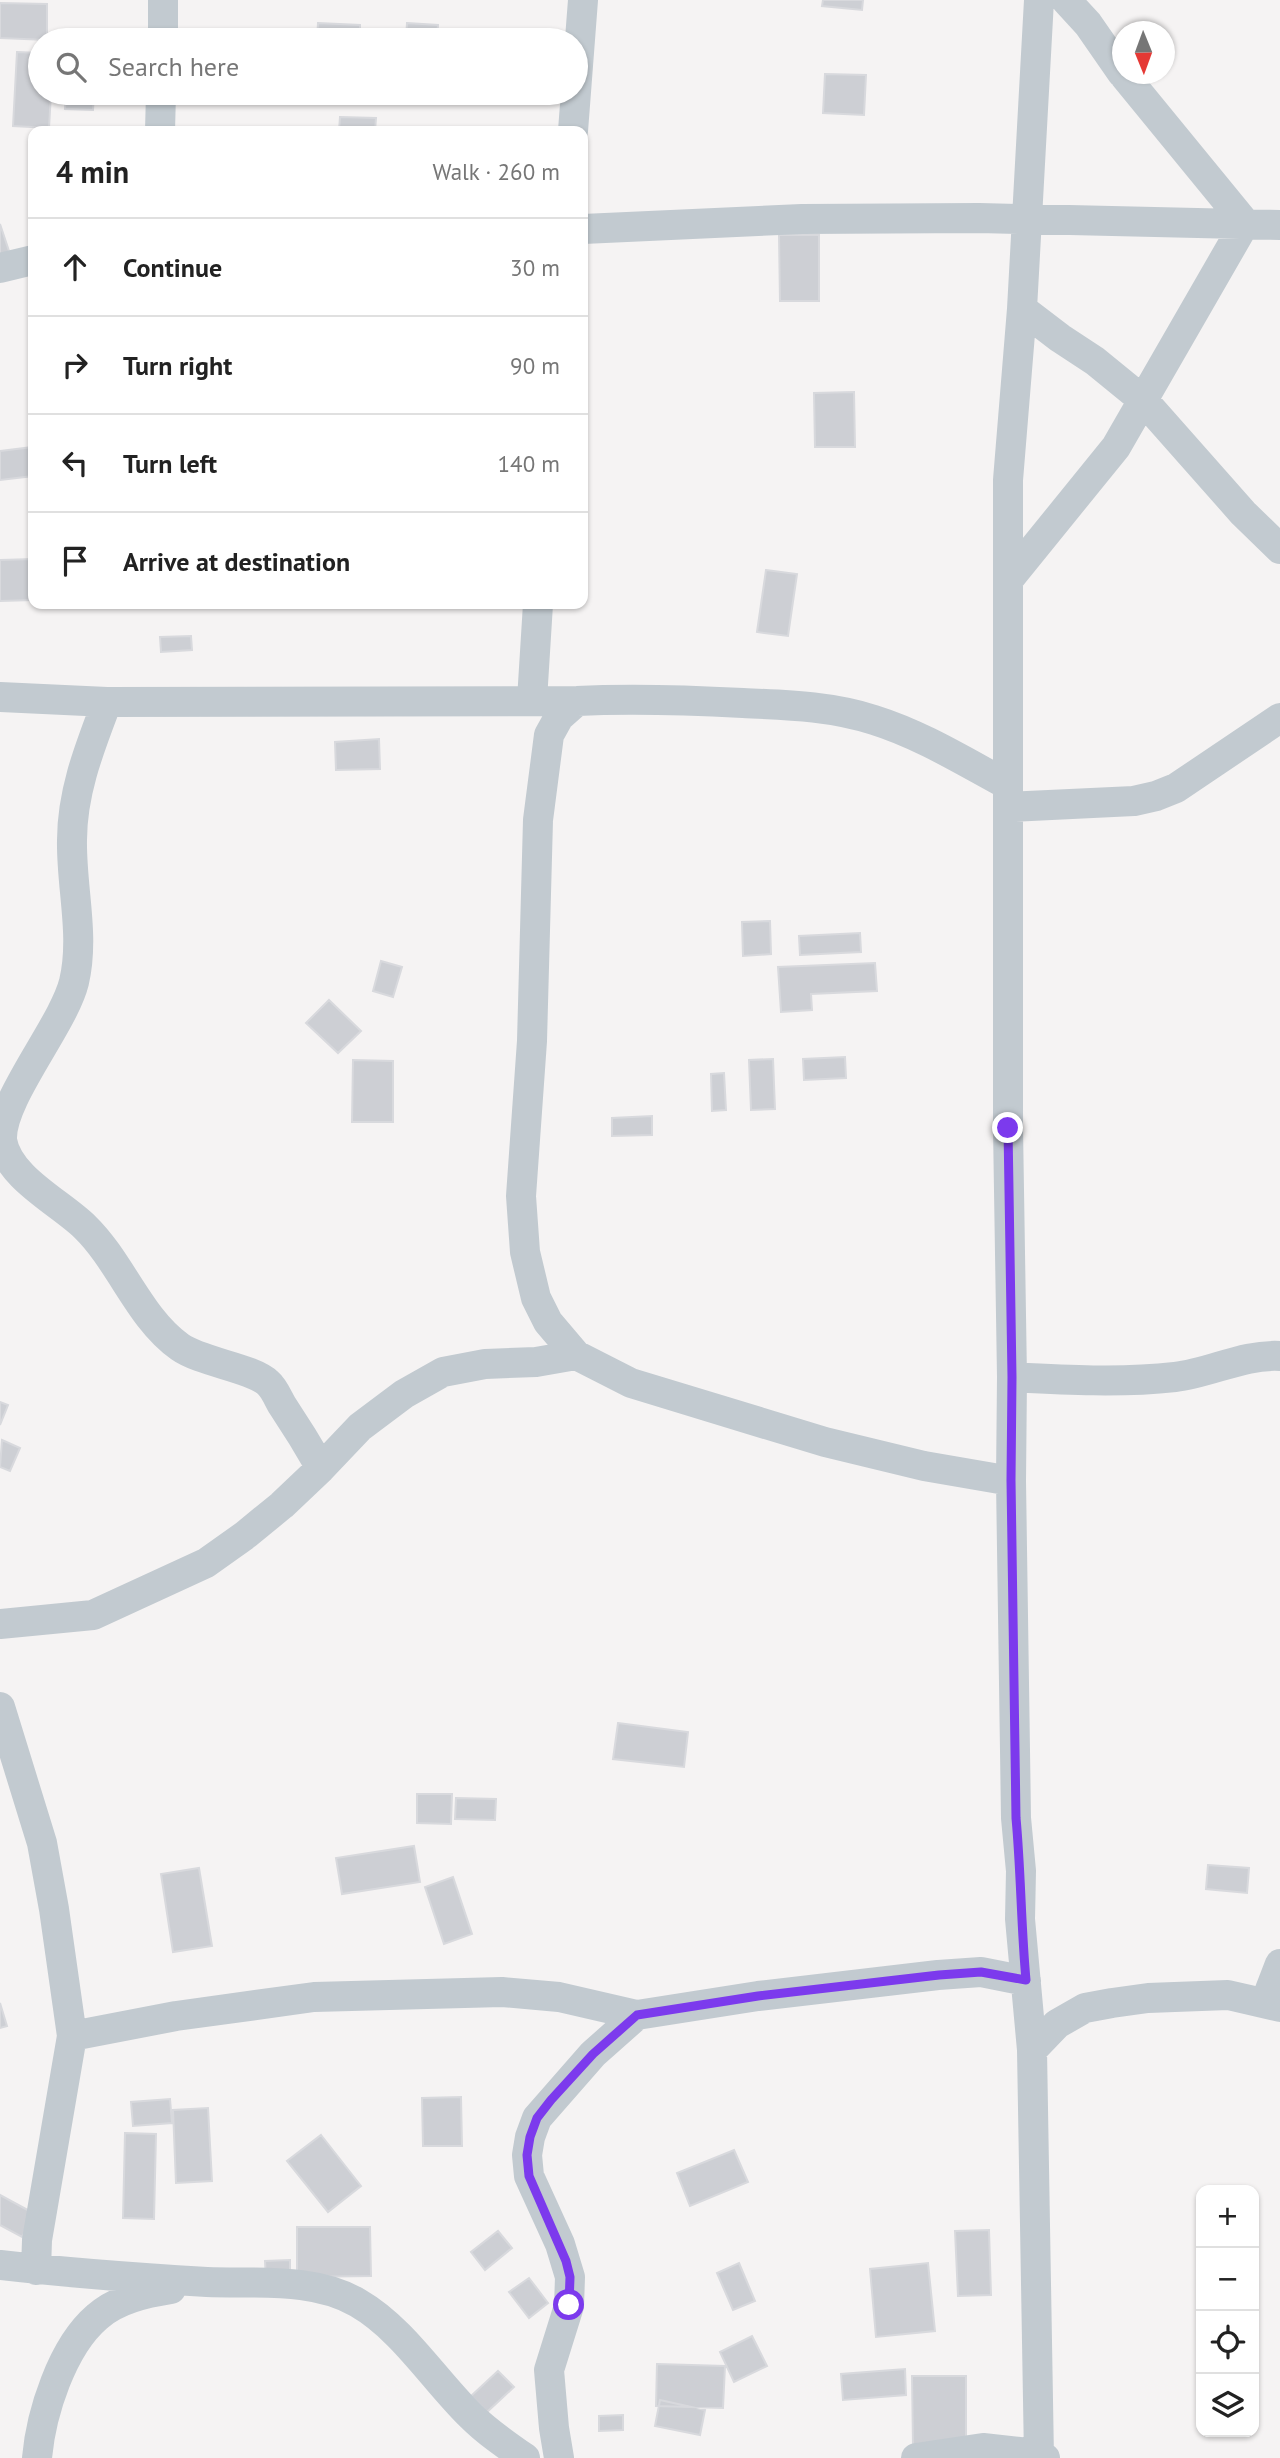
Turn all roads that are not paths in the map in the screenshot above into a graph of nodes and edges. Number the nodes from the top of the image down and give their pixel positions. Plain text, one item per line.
1 (163, 0) edge
2 (583, 0) edge
3 (1039, 0) edge
4 (1066, 0) edge
5 (163, 28) edge
6 (581, 28) edge
7 (1112, 58) edge
8 (1134, 84) edge
9 (161, 105) edge
10 (575, 105) edge
11 (160, 126) edge
12 (573, 126) edge
13 (1028, 218) junction
14 (1269, 221) edge
15 (588, 229) edge
16 (28, 261) edge
17 (0, 268) edge
18 (1022, 309) junction
19 (1144, 401) junction
20 (1280, 549) edge
21 (1009, 579) junction
22 (538, 609) edge
23 (0, 697) edge
24 (531, 700) junction
25 (578, 701) junction
26 (107, 702) junction
27 (1280, 718) edge
28 (1008, 796) junction
29 (576, 1355) junction
30 (1280, 1356) edge
31 (1012, 1377) junction
32 (321, 1468) junction
33 (1011, 1480) junction
34 (0, 1624) edge
35 (0, 1707) edge
36 (1280, 1964) edge
37 (1026, 1980) junction
38 (1273, 2005) edge
39 (637, 2015) junction
40 (72, 2036) junction
41 (1032, 2050) junction
42 (0, 2265) edge
43 (36, 2270) junction
44 (209, 2282) junction
45 (1041, 2457) edge
46 (37, 2458) edge
47 (525, 2458) edge
48 (559, 2458) edge
49 (916, 2458) edge

1 - 5 street
2 - 6 street
3 - 13 street
4 - 7 street
8 - 14 street
9 - 11 street
10 - 12 street
13 - 14 street
13 - 15 street
13 - 18 street
14 - 19 street
16 - 17 street
18 - 19 street
18 - 21 street
19 - 20 street
19 - 21 street
21 - 28 street
22 - 24 street
23 - 26 street
24 - 25 street
24 - 26 street
25 - 28 street
25 - 29 street
26 - 32 street
27 - 28 street
28 - 31 street
29 - 32 street
29 - 33 street
30 - 31 street
31 - 33 street
32 - 34 street
33 - 37 street
35 - 40 street
36 - 38 street
37 - 39 street
37 - 41 street
38 - 41 street
39 - 40 street
39 - 48 street
40 - 43 street
41 - 45 street
42 - 43 street
43 - 44 street
44 - 46 street
44 - 47 street
45 - 49 street

